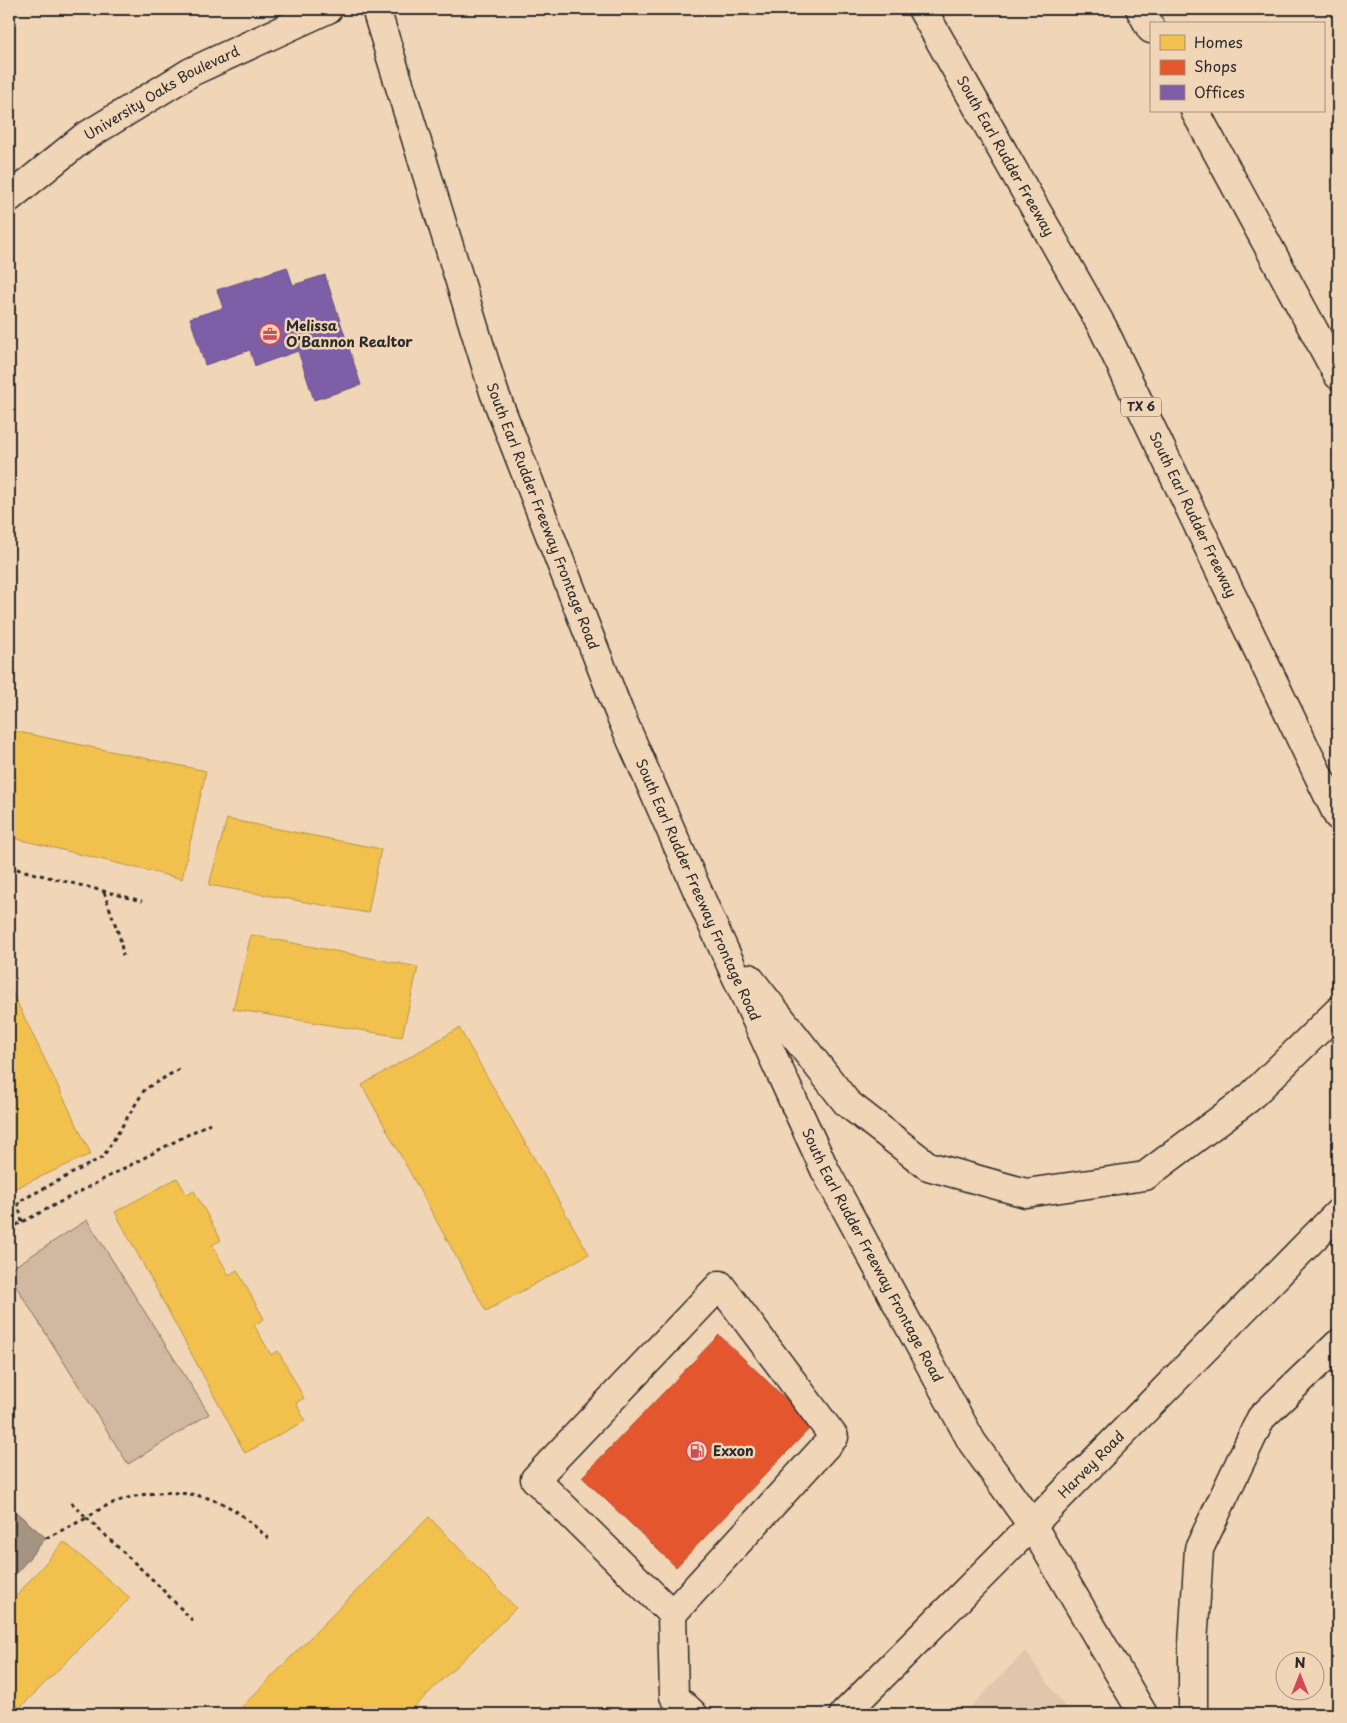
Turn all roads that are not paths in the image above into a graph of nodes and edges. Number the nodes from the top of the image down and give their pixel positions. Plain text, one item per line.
1 (328, 9) edge
2 (376, 9) edge
3 (922, 9) edge
4 (1140, 9) edge
5 (1150, 27) edge
6 (1196, 112) edge
7 (9, 198) edge
8 (1338, 375) edge
9 (1338, 816) edge
10 (722, 944) junction
11 (1338, 1011) edge
12 (1338, 1213) edge
13 (1338, 1344) edge
14 (1032, 1525) junction
15 (672, 1614) junction
16 (693, 1714) edge
17 (844, 1714) edge
18 (1142, 1714) edge
19 (1193, 1714) edge

1 - 7 main road, University Oaks Boulevard
2 - 10 main road, South Earl Rudder Freeway Frontage Road
3 - 9 main road, South Earl Rudder Freeway / TX 6
4 - 5 main road
6 - 8 main road
10 - 11 main road
10 - 14 main road, South Earl Rudder Freeway Frontage Road
12 - 14 main road, Harvey Road
13 - 19 main road
14 - 17 main road, Harvey Road
14 - 18 main road, South Earl Rudder Freeway Frontage Road
15 - 15 main road
15 - 16 main road

